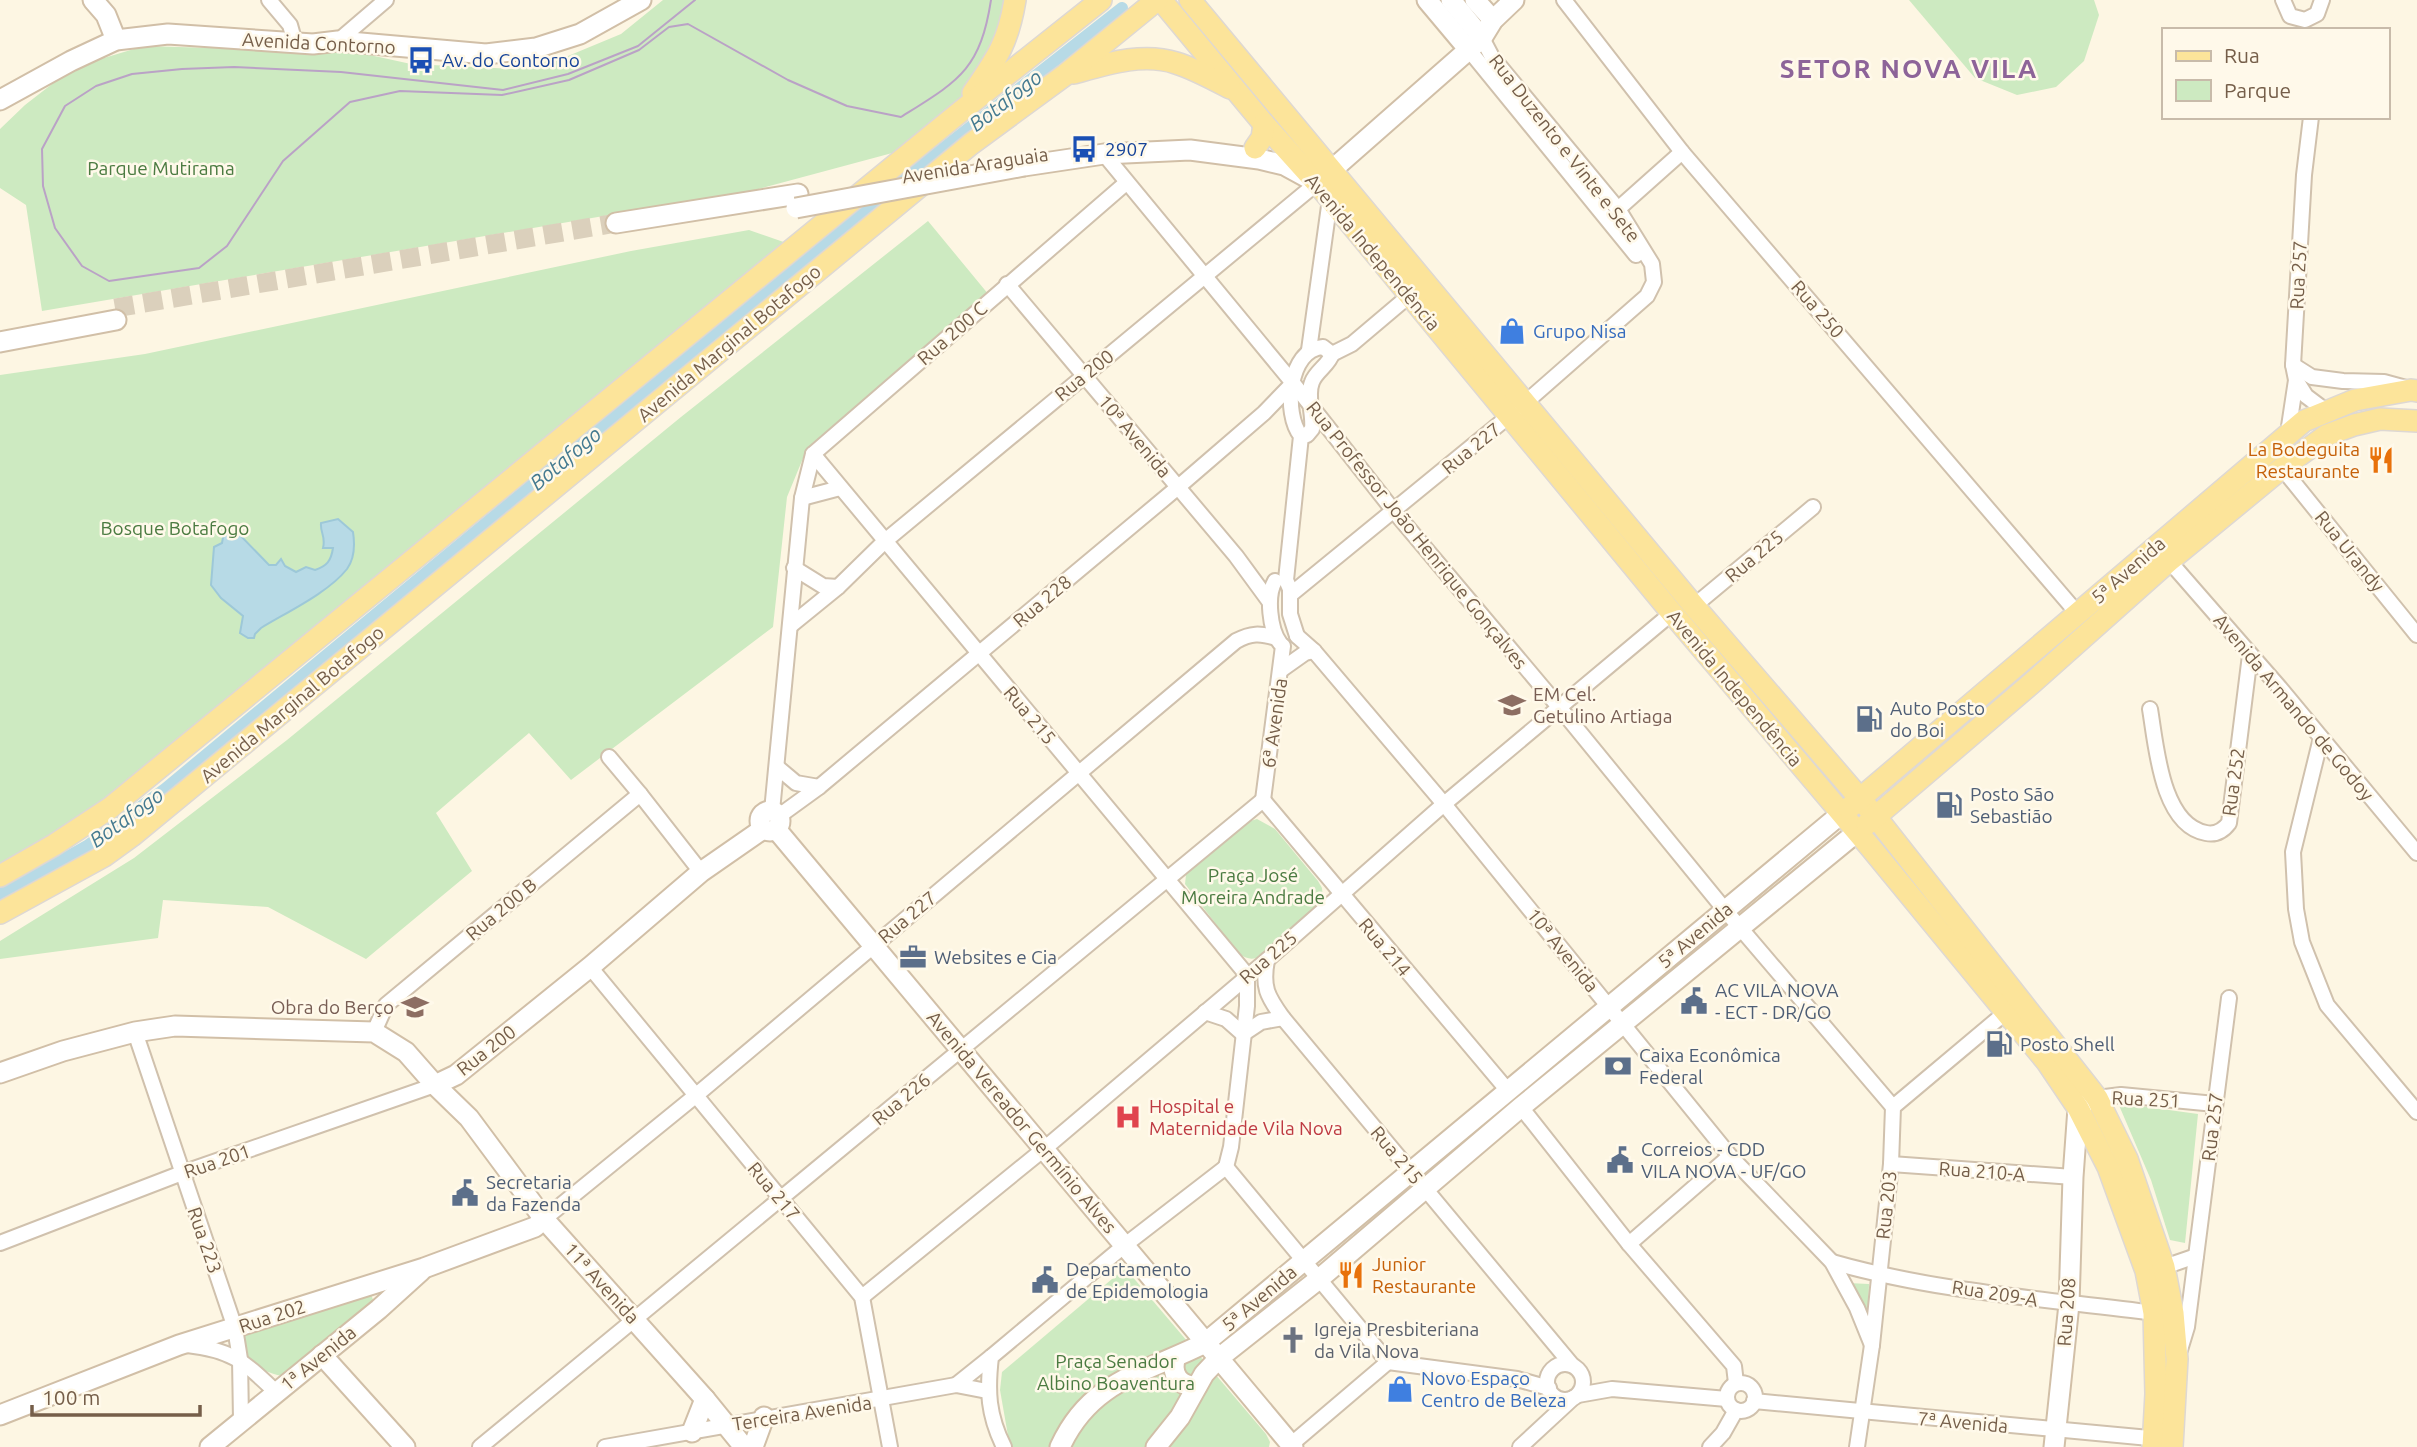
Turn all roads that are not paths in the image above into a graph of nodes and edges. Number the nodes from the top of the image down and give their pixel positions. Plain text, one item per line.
1 (93, 0) edge
2 (269, 0) edge
3 (386, 0) edge
4 (1015, 0) edge
5 (1101, 0) edge
6 (1159, 0) edge
7 (1427, 0) edge
8 (1451, 0) edge
9 (1514, 0) edge
10 (1564, 0) edge
11 (2283, 0) edge
12 (636, 2) edge
13 (1477, 2) edge
14 (1196, 8) edge
15 (2320, 14) edge
16 (1493, 20) junction
17 (116, 40) junction
18 (338, 41) junction
19 (295, 43) junction
20 (1476, 44) junction
21 (1065, 75) junction
22 (1237, 92) junction
23 (0, 100) edge
24 (960, 112) junction
25 (2311, 119) edge
26 (1264, 124) junction
27 (1255, 148) junction
28 (1682, 152) junction
29 (1104, 154) junction
30 (1024, 161) junction
31 (1298, 162) junction
32 (1126, 183) junction
33 (1327, 184) junction
34 (1618, 209) junction
35 (617, 229) tunnel mouth
36 (1636, 255) dead end
37 (1205, 276) junction
38 (1007, 284) junction
39 (1410, 295) junction
40 (1647, 296) joint
41 (0, 330) edge
42 (0, 342) edge
43 (1309, 350) junction
44 (1332, 354) junction
45 (2294, 372) junction
46 (1084, 375) junction
47 (1293, 383) junction
48 (2414, 390) edge
49 (1311, 407) junction
50 (1517, 410) junction
51 (2326, 411) junction
52 (1264, 413) junction
53 (1293, 418) junction
54 (2417, 421) edge
55 (2354, 425) junction
56 (2288, 433) junction
57 (1301, 436) junction
58 (813, 454) junction
59 (2282, 468) junction
60 (840, 488) junction
61 (1177, 488) junction
62 (802, 498) junction
63 (1813, 507) dead end
64 (1393, 510) junction
65 (885, 541) junction
66 (2163, 554) junction
67 (1236, 556) junction
68 (794, 568) junction
69 (1280, 580) junction
70 (838, 587) junction
71 (1290, 595) junction
72 (1269, 601) junction
73 (1695, 606) junction
74 (1672, 613) junction
75 (2078, 614) junction
76 (789, 626) junction
77 (2417, 635) edge
78 (1297, 636) junction
79 (1280, 642) junction
80 (1314, 651) junction
81 (979, 654) junction
82 (2250, 655) junction
83 (1281, 670) junction
84 (1559, 707) junction
85 (2150, 709) dead end
86 (2322, 738) junction
87 (609, 757) dead end
88 (777, 767) junction
89 (1079, 774) junction
90 (819, 787) junction
91 (640, 794) junction
92 (1859, 799) junction
93 (1263, 800) junction
94 (1444, 804) junction
95 (1841, 814) junction
96 (1875, 816) junction
97 (773, 821) junction
98 (1857, 832) junction
99 (2417, 853) edge
100 (701, 872) junction
101 (0, 876) edge
102 (1171, 884) junction
103 (1335, 888) junction
104 (1725, 910) junction
105 (0, 913) edge
106 (1740, 928) junction
107 (874, 945) junction
108 (1267, 960) junction
109 (590, 967) junction
110 (1247, 975) junction
111 (2229, 998) dead end
112 (1609, 1006) junction
113 (1205, 1012) junction
114 (2005, 1013) junction
115 (1283, 1018) junction
116 (1623, 1023) junction
117 (135, 1032) junction
118 (374, 1032) junction
119 (1243, 1034) junction
120 (961, 1050) junction
121 (0, 1073) edge
122 (435, 1084) junction
123 (694, 1097) junction
124 (1515, 1099) junction
125 (2088, 1103) junction
126 (2215, 1104) junction
127 (1893, 1107) junction
128 (2417, 1112) edge
129 (1044, 1149) junction
130 (1731, 1156) junction
131 (1891, 1164) junction
132 (1226, 1167) junction
133 (2108, 1167) junction
134 (1411, 1171) junction
135 (182, 1173) junction
136 (2073, 1177) junction
137 (1426, 1189) junction
138 (781, 1199) junction
139 (544, 1219) junction
140 (0, 1243) edge
141 (1629, 1244) junction
142 (1125, 1245) junction
143 (2196, 1256) junction
144 (1304, 1261) junction
145 (1832, 1262) junction
146 (2164, 1267) junction
147 (424, 1268) junction
148 (1878, 1275) junction
149 (1319, 1279) junction
150 (372, 1284) junction
151 (862, 1297) junction
152 (2069, 1304) junction
153 (379, 1309) junction
154 (2154, 1313) junction
155 (634, 1318) junction
156 (235, 1328) junction
157 (1551, 1341) junction
158 (1205, 1343) junction
159 (179, 1345) junction
160 (1872, 1345) junction
161 (321, 1355) junction
162 (991, 1357) junction
163 (1176, 1357) junction
164 (1219, 1358) junction
165 (240, 1359) junction
166 (2177, 1359) junction
167 (1388, 1362) junction
168 (1572, 1365) junction
169 (1553, 1369) junction
170 (1583, 1378) junction
171 (1517, 1380) junction
172 (1736, 1383) junction
173 (957, 1385) junction
174 (1197, 1386) junction
175 (1612, 1389) junction
176 (1550, 1390) junction
177 (987, 1391) junction
178 (276, 1392) junction
179 (2166, 1395) junction
180 (1576, 1396) junction
181 (705, 1399) junction
182 (881, 1400) junction
183 (1754, 1401) junction
184 (1731, 1404) junction
185 (1863, 1413) junction
186 (0, 1415) edge
187 (764, 1418) junction
188 (241, 1420) junction
189 (726, 1426) junction
190 (1542, 1428) junction
191 (692, 1432) junction
192 (494, 1434) junction
193 (2054, 1438) edge
194 (2163, 1443) edge
195 (1291, 1446) edge
196 (210, 1447) edge
197 (405, 1447) edge
198 (480, 1447) edge
199 (504, 1447) edge
200 (605, 1447) edge
201 (744, 1447) edge
202 (753, 1447) edge
203 (890, 1447) edge
204 (1004, 1447) edge
205 (1059, 1447) edge
206 (1156, 1447) edge
207 (1520, 1447) edge
208 (1710, 1447) edge
209 (1857, 1447) edge

1 - 17 street
2 - 19 street
3 - 18 street
4 - 24 main road
5 - 24 main road, Avenida Marginal Botafogo
6 - 21 main road, Avenida Marginal Botafogo
6 - 22 main road, Avenida Independência
7 - 20 street
8 - 20 street
9 - 16 street, Rua 200
10 - 28 street, Rua 250
11 - 15 street
12 - 18 street, Avenida Contorno
13 - 16 street
13 - 20 street
14 - 33 main road, Avenida Independência
16 - 20 street, Rua 200
17 - 19 street, Avenida Contorno
17 - 23 street, Avenida Contorno
18 - 19 street, Avenida Contorno
20 - 33 street, Rua 200
20 - 34 street, Rua Duzento e Vinte e Sete
20 - 36 street, Rua Duzento e Vinte e Sete
21 - 22 main road
21 - 105 main road, Avenida Marginal Botafogo
22 - 26 main road, Avenida Independência
24 - 101 main road, Avenida Marginal Botafogo
25 - 45 street, Rua 257
26 - 27 main road
26 - 31 main road, Avenida Independência
27 - 30 street, Avenida Araguaia
27 - 31 street, Avenida Araguaia
28 - 34 street
28 - 75 street, Rua 250
29 - 30 street, Avenida Araguaia
29 - 32 street, Rua Professor João Henrique Gonçalves
29 - 33 street, Avenida Araguaia
30 - 35 street, Avenida Araguaia
31 - 33 main road, Avenida Independência
32 - 37 street, Rua Professor João Henrique Gonçalves
32 - 38 street, Rua 200 C
33 - 37 street, Rua 200
33 - 39 main road, Avenida Independência
33 - 43 street, 6ª Avenida
33 - 50 main road, Avenida Independência
34 - 40 street, Rua Duzento e Vinte e Sete
37 - 46 street, Rua 200
37 - 47 street, Rua Professor João Henrique Gonçalves
38 - 46 street, 10ª Avenida
38 - 58 street, Rua 200 C
39 - 44 street
39 - 50 main road, Avenida Independência
40 - 50 street, Rua 227
41 - 42 street
43 - 44 street
43 - 47 street, 6ª Avenida
44 - 49 street, 6ª Avenida
45 - 48 street
45 - 51 street
45 - 56 street, Rua 257
46 - 61 street, 10ª Avenida
46 - 65 street, Rua 200
47 - 49 street, Rua Professor João Henrique Gonçalves
47 - 52 street, Rua 228
47 - 53 street, 6ª Avenida
48 - 51 main road, 5ª Avenida
49 - 57 street, 6ª Avenida
49 - 64 street, Rua Professor João Henrique Gonçalves
50 - 64 street, Rua 227
50 - 73 main road, Avenida Independência
50 - 74 main road, Avenida Independência
51 - 55 main road
51 - 56 main road, 5ª Avenida
52 - 53 street
52 - 61 street, Rua 228
53 - 57 street, 6ª Avenida
54 - 55 main road, 5ª Avenida
55 - 59 main road, 5ª Avenida
56 - 66 main road, 5ª Avenida
57 - 69 street, 6ª Avenida
58 - 60 street, Rua 215
58 - 62 street
59 - 66 main road, 5ª Avenida
59 - 77 street, Rua Urandy
60 - 62 street
60 - 65 street, Rua 215
61 - 67 street, 10ª Avenida
61 - 81 street, Rua 228
62 - 68 street
63 - 73 street, Rua 225
64 - 71 street, Rua 227
64 - 84 street, Rua Professor João Henrique Gonçalves
65 - 70 street, Rua 200
65 - 81 street, Rua 215
66 - 75 main road, 5ª Avenida
66 - 82 street, Avenida Armando de Godoy
66 - 96 main road, 5ª Avenida
67 - 69 street, 10ª Avenida
67 - 72 street, 10ª Avenida
68 - 70 street
68 - 76 street
69 - 71 street, 6ª Avenida
69 - 72 street, 6ª Avenida
70 - 76 street, Rua 200
71 - 78 street, 6ª Avenida
72 - 79 street, 6ª Avenida
73 - 92 main road, Avenida Independência
74 - 84 street, Rua 225
74 - 95 main road, Avenida Independência
75 - 92 main road, 5ª Avenida
76 - 88 street
78 - 79 street
78 - 80 street, 10ª Avenida
79 - 83 street, 6ª Avenida
79 - 89 street, Rua 227
80 - 83 street
80 - 94 street, 10ª Avenida
81 - 89 street, Rua 215
81 - 90 street, Rua 228
82 - 85 street, Rua 252
82 - 86 street, Avenida Armando de Godoy
83 - 93 street, 6ª Avenida
84 - 94 street, Rua 225
84 - 104 street, Rua Professor João Henrique Gonçalves
86 - 99 street, Avenida Armando de Godoy
86 - 128 street
87 - 91 street
88 - 90 street
88 - 97 street
89 - 102 street, Rua 215
89 - 107 street, Rua 227
90 - 97 street, Rua 228
91 - 100 street
91 - 118 street, Rua 200 B
92 - 95 main road, 5ª Avenida
92 - 96 main road, Avenida Independência
93 - 102 street, Rua 226
93 - 103 street, Rua 214
94 - 103 street, Rua 225
94 - 112 street, 10ª Avenida
95 - 98 main road, Avenida Independência
95 - 104 street, 5ª Avenida
96 - 98 main road, 5ª Avenida
96 - 125 main road, Avenida Independência
97 - 100 street, Rua 200
97 - 107 street, Avenida Vereador Germínio Alves
98 - 106 street, 5ª Avenida
98 - 114 main road, Avenida Independência
100 - 109 street, Rua 200
102 - 110 street, Rua 215
102 - 120 street, Rua 226
103 - 108 street, Rua 225
103 - 124 street, Rua 214
104 - 106 street, Rua Professor João Henrique Gonçalves
104 - 112 street, 5ª Avenida
106 - 116 street, 5ª Avenida
106 - 127 street, Rua Professor João Henrique Gonçalves
107 - 120 street, Avenida Vereador Germínio Alves
107 - 123 street, Rua 227
108 - 110 street, Rua 225
108 - 115 street, Rua 215
109 - 122 street, Rua 200
109 - 123 street, Rua 217
110 - 113 street, Rua 225
110 - 119 street
111 - 126 street, Rua 257
112 - 116 street, 10ª Avenida
112 - 124 street, 5ª Avenida
113 - 119 street
113 - 129 street, Rua 225
114 - 125 main road, Avenida Independência
114 - 127 street
115 - 119 street
115 - 134 street, Rua 215
116 - 124 street, 5ª Avenida
116 - 130 street, 10ª Avenida
117 - 118 street
117 - 121 street
117 - 135 street, Rua 223
118 - 122 street, Rua 200
119 - 132 street
120 - 129 street, Avenida Vereador Germínio Alves
120 - 138 street, Rua 226
122 - 135 street, Rua 201
122 - 139 street, 11ª Avenida
123 - 138 street, Rua 217
123 - 139 street, Rua 227
124 - 134 street, 5ª Avenida
124 - 137 street, 5ª Avenida
124 - 141 street, Rua 214
125 - 126 street, Rua 251
125 - 133 main road, Avenida Independência
125 - 136 street, Rua 208
125 - 146 main road, Avenida Independência
126 - 143 street, Rua 257
127 - 131 street, Rua 203
129 - 142 street, Avenida Vereador Germínio Alves
129 - 151 street, Rua 225
130 - 141 street
130 - 145 street, 10ª Avenida
131 - 136 street, Rua 210-A
131 - 148 street, Rua 203
132 - 142 street, Terceira Avenida
132 - 144 street
133 - 136 street
133 - 154 main road, Avenida Independência
134 - 137 street, Rua 215
134 - 144 street, 5ª Avenida
135 - 140 street, Rua 201
135 - 156 street, Rua 223
136 - 152 street, Rua 208
137 - 149 street, 5ª Avenida
137 - 157 street, Rua 215
138 - 151 street, Rua 217
138 - 155 street, Rua 226
139 - 147 street, Rua 202
139 - 155 street, 11ª Avenida
141 - 172 street, Rua 214
142 - 158 street, Avenida Vereador Germínio Alves
142 - 162 street, Terceira Avenida
143 - 146 street
143 - 166 street, Rua 257
144 - 149 street
144 - 158 street, 5ª Avenida
145 - 148 street
145 - 160 street, 10ª Avenida
146 - 166 main road, Avenida Independência
147 - 150 street, Rua 202
147 - 153 street, 1ª Avenida
148 - 152 street, Rua 209-A
148 - 160 street, Rua 203
149 - 164 street, 5ª Avenida
149 - 167 street
150 - 153 street
150 - 156 street, Rua 202
151 - 182 street, Rua 217
152 - 154 street, Rua 209-A
152 - 193 street, Rua 208
153 - 161 street, 1ª Avenida
154 - 179 main road, Avenida Independência
155 - 181 street, 11ª Avenida
155 - 192 street, Rua 226
156 - 159 street, Rua 202
156 - 165 street, Rua 223
157 - 168 street, Rua 215
157 - 169 street
158 - 163 street, 5ª Avenida
158 - 164 street, Avenida Vereador Germínio Alves
159 - 165 street
159 - 186 street, Rua 202
160 - 185 street, Rua 203
161 - 178 street, 1ª Avenida
161 - 197 street
162 - 173 street, Terceira Avenida
162 - 177 street
163 - 174 street
163 - 205 street, 5ª Avenida
164 - 174 street, 5ª Avenida
164 - 195 street, Avenida Vereador Germínio Alves
165 - 178 street
165 - 188 street, Rua 223
166 - 179 main road, Avenida Independência
167 - 171 street
167 - 195 street
168 - 169 street
168 - 170 street
169 - 171 street
169 - 176 street
170 - 175 street
170 - 180 street
171 - 176 street
172 - 183 street
172 - 184 street
173 - 177 street, Terceira Avenida
173 - 182 street, Terceira Avenida
174 - 206 street, 5ª Avenida
175 - 180 street
175 - 184 street
176 - 180 street
176 - 190 street
177 - 204 street
178 - 188 street, 1ª Avenida
179 - 194 main road, Avenida Independência
180 - 190 street
181 - 189 street, 11ª Avenida
181 - 191 street
182 - 187 street, Terceira Avenida
182 - 203 street, Rua 217
183 - 184 street
183 - 185 street, 7ª Avenida
184 - 208 street
185 - 193 street, 7ª Avenida
185 - 209 street, Rua 203
187 - 189 street, Terceira Avenida
187 - 202 street
188 - 196 street, 1ª Avenida
189 - 191 street, Terceira Avenida
189 - 201 street, 11ª Avenida
190 - 207 street
191 - 200 street, Terceira Avenida
192 - 198 street, Rua 226
192 - 199 street
193 - 194 street, 7ª Avenida

